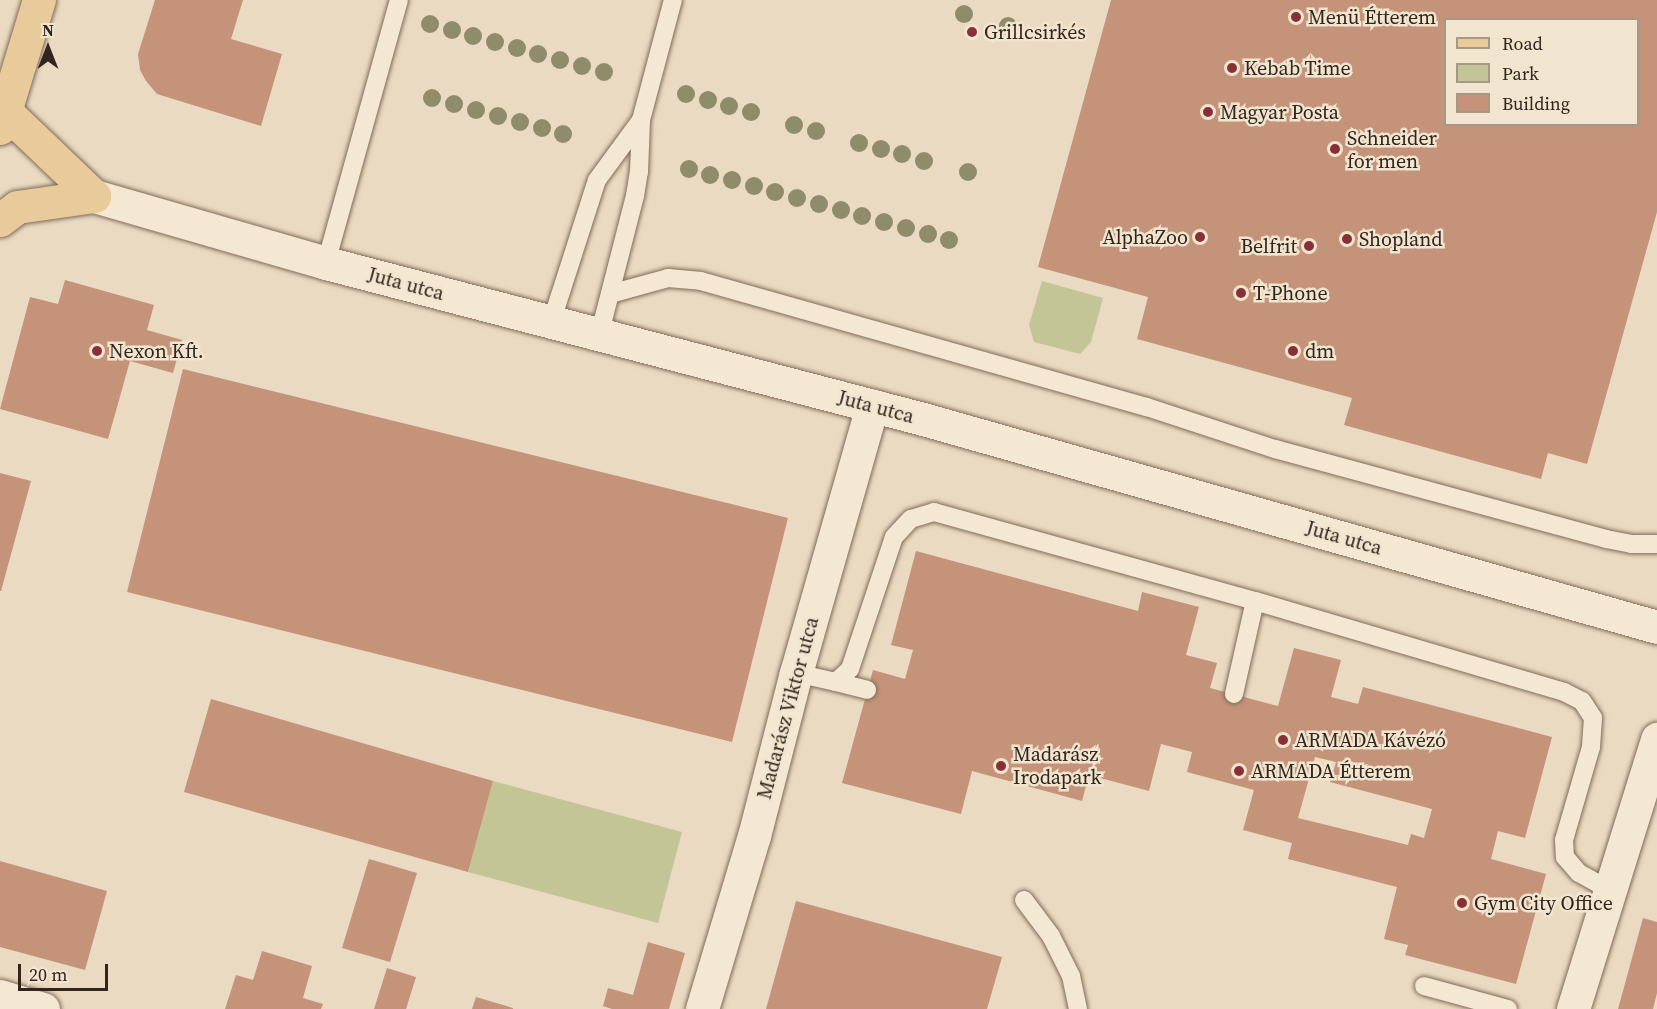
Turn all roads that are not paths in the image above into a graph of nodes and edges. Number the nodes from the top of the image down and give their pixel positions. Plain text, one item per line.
1 (39, 0) edge
2 (399, 0) edge
3 (673, 0) edge
4 (2, 114) edge
5 (641, 120) junction
6 (94, 196) junction
7 (0, 220) edge
8 (326, 263) junction
9 (610, 294) junction
10 (551, 323) junction
11 (599, 336) junction
12 (872, 406) junction
13 (1657, 544) edge
14 (1256, 600) junction
15 (1657, 627) edge
16 (796, 673) junction
17 (836, 682) junction
18 (867, 690) dead end
19 (1234, 694) dead end
20 (1657, 739) edge
21 (1610, 890) junction
22 (1024, 900) dead end
23 (1424, 986) dead end
24 (0, 996) edge
25 (43, 1009) edge
26 (702, 1009) edge
27 (1078, 1009) edge
28 (1508, 1009) edge
29 (1573, 1009) edge

1 - 4 main road
2 - 8 lane
3 - 5 lane
4 - 6 main road
5 - 9 lane
5 - 10 lane
6 - 7 main road
6 - 8 street, Juta utca
8 - 10 street, Juta utca
9 - 11 lane
9 - 13 lane
10 - 11 street, Juta utca
11 - 12 street, Juta utca
12 - 15 street, Juta utca
12 - 16 street, Madarász Viktor utca
14 - 17 lane
14 - 19 lane
14 - 21 lane
16 - 17 lane
16 - 26 street, Madarász Viktor utca
17 - 18 lane
20 - 21 street
21 - 29 street
22 - 27 lane
23 - 28 lane
24 - 25 street

